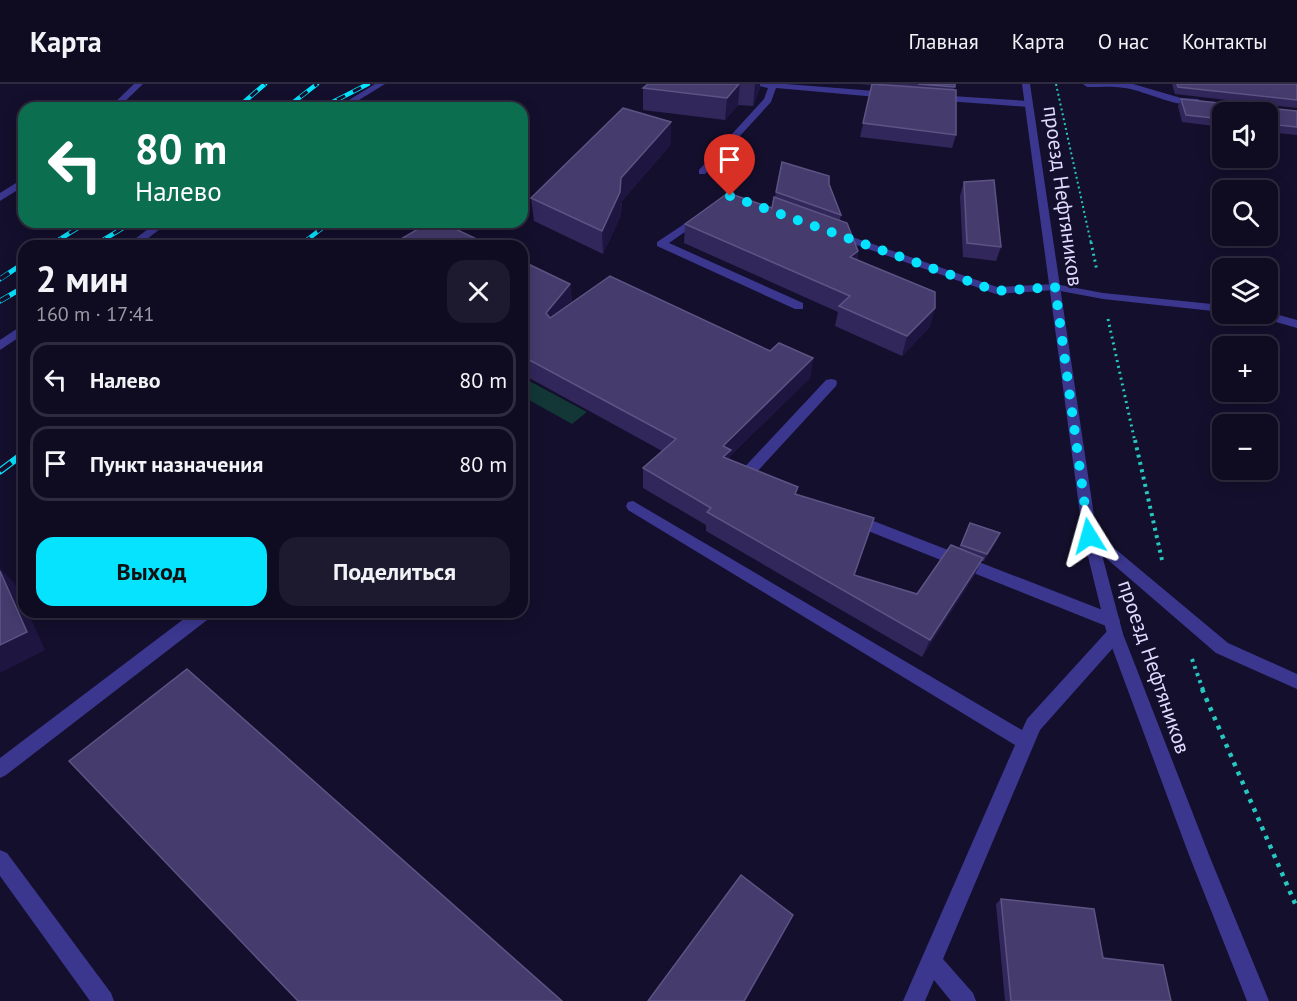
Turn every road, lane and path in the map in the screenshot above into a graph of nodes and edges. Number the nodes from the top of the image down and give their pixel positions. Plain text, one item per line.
1 (139, 84) edge
2 (381, 84) edge
3 (754, 84) edge
4 (1026, 84) edge
5 (1056, 84) edge
6 (1087, 84) edge
7 (1128, 85) edge
8 (773, 86) junction
9 (897, 95) edge
10 (931, 98) edge
11 (120, 102) edge
12 (350, 102) edge
13 (1204, 103) edge
14 (1029, 104) junction
15 (702, 172) dead end
16 (18, 185) edge
17 (0, 198) edge
18 (712, 208) edge
19 (156, 228) edge
20 (819, 228) edge
21 (139, 240) edge
22 (1055, 287) junction
23 (1103, 296) junction
24 (799, 306) dead end
25 (1212, 308) edge
26 (1278, 318) edge
27 (1297, 324) edge
28 (18, 332) edge
29 (0, 346) edge
30 (831, 383) dead end
31 (765, 485) edge
32 (633, 506) dead end
33 (839, 513) edge
34 (1089, 536) junction
35 (1173, 606) junction
36 (197, 618) edge
37 (1114, 628) junction
38 (1191, 658) dead end
39 (1297, 682) edge
40 (1026, 742) junction
41 (0, 769) edge
42 (0, 860) edge
43 (1297, 908) edge
44 (931, 961) junction
45 (103, 1001) edge
46 (914, 1001) edge
47 (965, 1001) edge
48 (1258, 1001) edge

1 - 11 street
2 - 12 street
3 - 8 street
4 - 14 street, проезд Нефтяников
5 - 23 path
6 - 7 street
7 - 13 street
8 - 9 street
8 - 15 street
10 - 14 street
14 - 22 street, проезд Нефтяников
16 - 17 street
18 - 24 street
19 - 21 street
20 - 22 street
22 - 23 street
22 - 34 street, проезд Нефтяников
23 - 25 street
23 - 35 path
26 - 27 street
28 - 29 street
30 - 31 street
32 - 40 street
33 - 37 street
34 - 35 street
34 - 37 street, проезд Нефтяников
35 - 39 street
36 - 41 street
37 - 40 street
37 - 48 street, проезд Нефтяников
38 - 43 path
40 - 44 street
42 - 45 street
44 - 46 street
44 - 47 street

